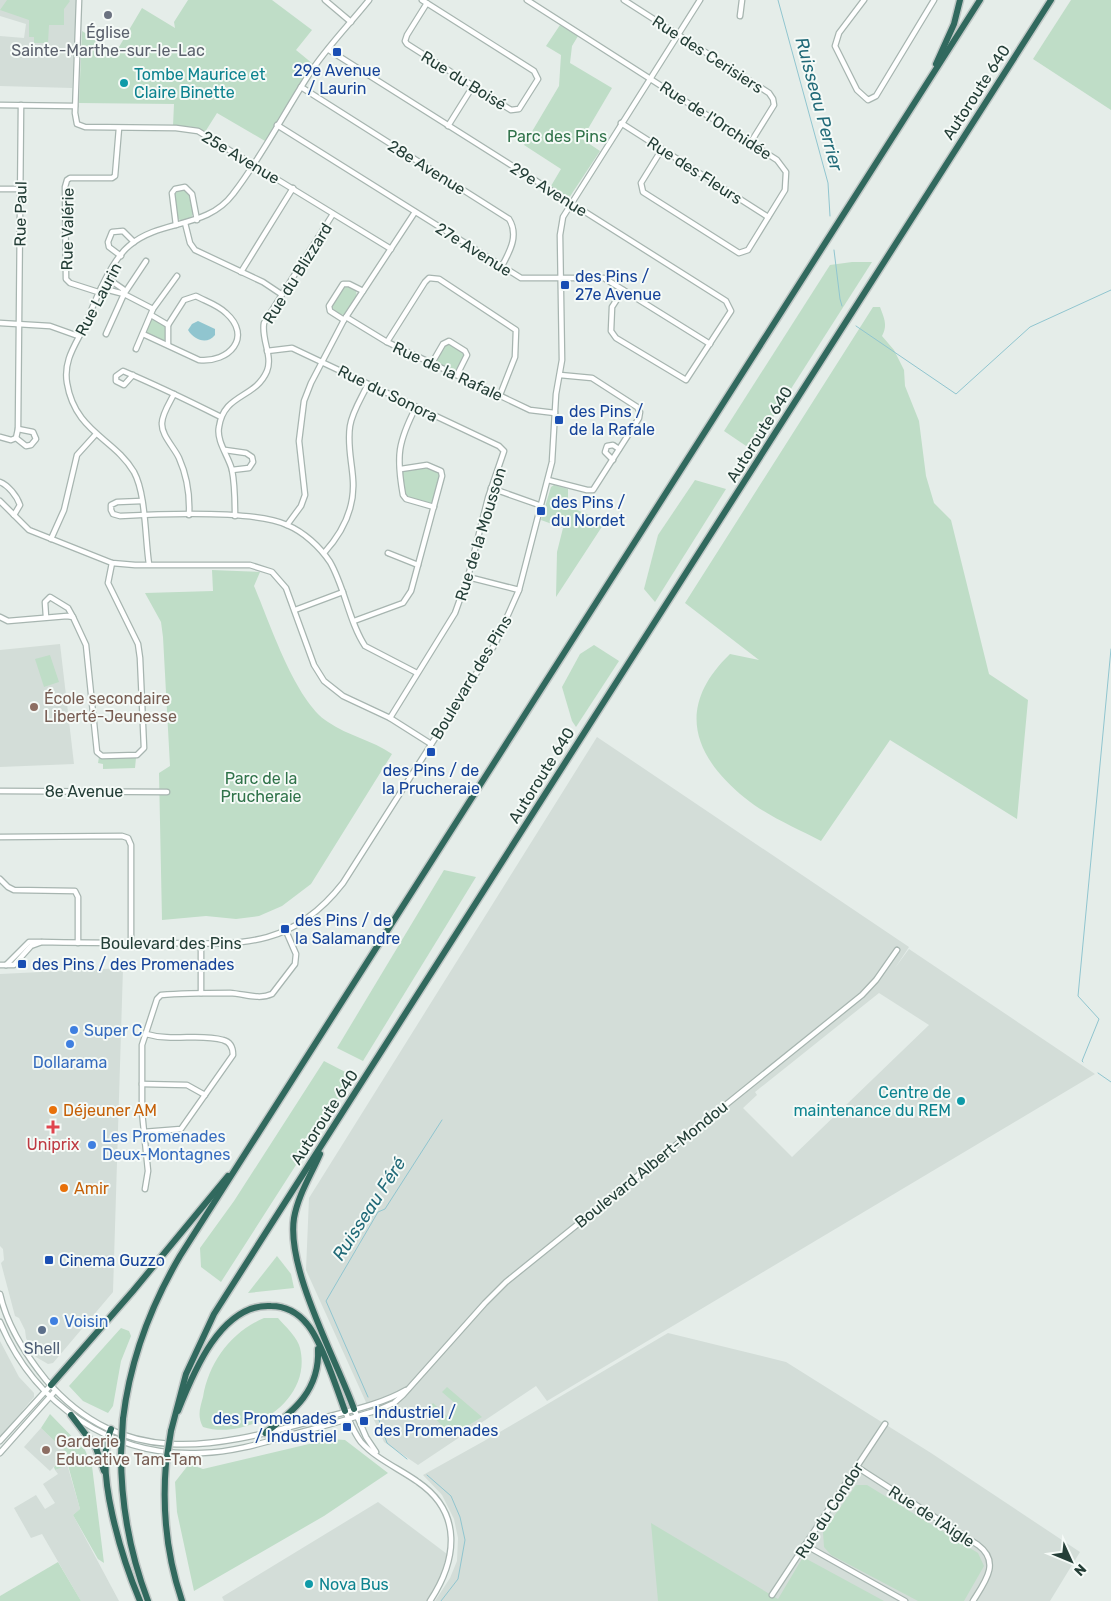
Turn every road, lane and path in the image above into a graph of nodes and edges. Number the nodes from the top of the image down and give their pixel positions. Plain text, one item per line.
1 (79, 0) edge
2 (325, 0) edge
3 (369, 0) edge
4 (527, 0) edge
5 (624, 0) edge
6 (700, 0) edge
7 (742, 0) edge
8 (864, 0) edge
9 (934, 0) edge
10 (960, 0) edge
11 (980, 0) edge
12 (1051, 0) edge
13 (425, 2) edge
14 (740, 16) dead end
15 (351, 22) junction
16 (678, 33) junction
17 (329, 50) junction
18 (650, 78) junction
19 (930, 79) junction
20 (473, 86) junction
21 (301, 87) junction
22 (0, 105) edge
23 (21, 106) junction
24 (75, 106) junction
25 (621, 123) junction
26 (277, 125) junction
27 (448, 126) junction
28 (119, 128) junction
29 (751, 142) junction
30 (662, 149) junction
31 (253, 164) junction
32 (293, 188) junction
33 (0, 189) edge
34 (20, 189) junction
35 (571, 202) junction
36 (414, 212) junction
37 (333, 214) junction
38 (768, 217) junction
39 (197, 220) junction
40 (185, 223) junction
41 (176, 225) junction
42 (134, 242) junction
43 (391, 249) junction
44 (121, 256) junction
45 (146, 261) dead end
46 (502, 266) junction
47 (241, 272) junction
48 (177, 276) dead end
49 (107, 278) junction
50 (561, 278) junction
51 (100, 290) junction
52 (623, 290) junction
53 (363, 292) junction
54 (124, 294) junction
55 (281, 294) junction
56 (152, 312) junction
57 (346, 319) junction
58 (0, 323) edge
59 (18, 323) junction
60 (168, 326) junction
61 (106, 334) dead end
62 (142, 334) junction
63 (78, 336) junction
64 (387, 342) junction
65 (710, 344) junction
66 (168, 345) junction
67 (136, 349) dead end
68 (267, 351) junction
69 (321, 361) junction
70 (432, 363) junction
71 (133, 375) dead end
72 (457, 375) junction
73 (560, 375) junction
74 (368, 384) junction
75 (174, 394) junction
76 (500, 395) junction
77 (416, 406) junction
78 (555, 413) junction
79 (221, 417) junction
80 (18, 429) junction
81 (96, 434) junction
82 (0, 437) edge
83 (16, 438) junction
84 (620, 449) junction
85 (225, 450) junction
86 (504, 451) joint
87 (613, 460) junction
88 (401, 469) junction
89 (232, 470) junction
90 (548, 480) junction
91 (0, 482) edge
92 (490, 488) junction
93 (0, 501) edge
94 (142, 501) junction
95 (539, 505) junction
96 (434, 507) junction
97 (14, 515) junction
98 (143, 515) junction
99 (189, 516) junction
100 (235, 516) junction
101 (287, 525) junction
102 (51, 539) junction
103 (324, 553) junction
104 (388, 553) dead end
105 (112, 563) junction
106 (149, 564) junction
107 (418, 565) junction
108 (468, 577) junction
109 (519, 590) junction
110 (342, 592) junction
111 (295, 610) junction
112 (0, 617) edge
113 (46, 617) junction
114 (73, 617) junction
115 (354, 621) junction
116 (417, 673) junction
117 (390, 718) junction
118 (431, 744) junction
119 (0, 791) edge
120 (167, 792) dead end
121 (0, 837) edge
122 (0, 879) edge
123 (286, 931) junction
124 (78, 943) junction
125 (131, 943) junction
126 (201, 943) junction
127 (896, 950) dead end
128 (0, 965) edge
129 (201, 993) junction
130 (146, 1034) junction
131 (142, 1084) junction
132 (205, 1095) junction
133 (143, 1132) junction
134 (329, 1133) junction
135 (239, 1164) junction
136 (145, 1189) dead end
137 (0, 1294) edge
138 (0, 1322) edge
139 (318, 1346) junction
140 (412, 1386) junction
141 (53, 1388) junction
142 (44, 1392) junction
143 (49, 1397) junction
144 (354, 1409) junction
145 (345, 1411) junction
146 (71, 1415) junction
147 (357, 1416) junction
148 (348, 1419) junction
149 (885, 1424) dead end
150 (171, 1431) junction
151 (110, 1432) junction
152 (265, 1434) junction
153 (0, 1441) edge
154 (0, 1452) edge
155 (379, 1456) junction
156 (857, 1467) junction
157 (109, 1487) junction
158 (805, 1545) junction
159 (772, 1595) dead end
160 (181, 1599) edge
161 (140, 1601) edge
162 (148, 1601) edge
163 (430, 1601) edge
164 (905, 1601) edge
165 (973, 1601) edge

1 - 24 street
2 - 15 street
3 - 15 street, Rue Laurin
4 - 18 street, Rue de l'Orchidée
5 - 16 street, Rue des Cerisiers
6 - 16 street, Boulevard des Pins
7 - 14 street
8 - 9 street
10 - 19 highway
11 - 19 highway
12 - 134 highway, Autoroute 640
13 - 20 street, Rue du Boisé
13 - 20 street, Rue du Boisé
15 - 17 street, Rue Laurin
16 - 18 street, Boulevard des Pins
16 - 29 street, Rue des Cerisiers
17 - 21 street, Rue Laurin
17 - 27 street, 29e Avenue
18 - 25 street, Boulevard des Pins
18 - 29 street, Rue de l'Orchidée
19 - 135 highway
20 - 27 street
21 - 26 street, Rue Laurin
21 - 46 street, 28e Avenue
22 - 23 street
23 - 24 street
23 - 34 street, Rue Paul
24 - 28 street, 25e Avenue
25 - 30 street, Rue des Fleurs
25 - 35 street, Boulevard des Pins
26 - 31 street, Rue Laurin
26 - 36 street, 27e Avenue
27 - 35 street, 29e Avenue
28 - 31 street, 25e Avenue
28 - 51 street, Rue Valérie
29 - 38 street, Rue de l'Orchidée
30 - 38 street, Rue des Fleurs
30 - 38 street, Rue de l'Orchidée
31 - 32 street, 25e Avenue
31 - 39 street, Rue Laurin
32 - 37 street, 25e Avenue
32 - 47 street
33 - 34 street
34 - 59 street, Rue Paul
35 - 50 street, Boulevard des Pins
35 - 65 street, 29e Avenue
36 - 43 street
36 - 46 street, 27e Avenue
37 - 43 street, 25e Avenue
37 - 55 street, Rue du Blizzard
39 - 40 street, Rue Laurin
39 - 41 street
40 - 41 street, Rue Laurin
40 - 47 street
41 - 42 street, Rue Laurin
42 - 44 street, Rue Laurin
42 - 44 street
43 - 53 street
44 - 49 street, Rue Laurin
45 - 54 street
46 - 50 street, 27e Avenue
47 - 55 street
48 - 56 street
49 - 51 street, Rue Laurin
49 - 54 street
50 - 52 street, 27e Avenue
50 - 73 street, Boulevard des Pins
51 - 54 street
51 - 63 street, Rue Laurin
52 - 65 street, 27e Avenue
52 - 65 street
53 - 57 street
53 - 57 street, Rue de la Rafale
54 - 56 street
54 - 61 street
55 - 68 street, Rue du Blizzard
56 - 60 street
56 - 62 street
57 - 64 street, Rue de la Rafale
57 - 69 street
58 - 59 street
59 - 63 street
59 - 80 street, Rue Paul
60 - 66 street
60 - 66 street
62 - 66 street
62 - 67 street
63 - 81 street, Rue Laurin
64 - 70 street, Rue de la Rafale
64 - 76 street
68 - 69 street, Rue du Sonora
68 - 79 street, Rue du Blizzard
69 - 74 street, Rue du Sonora
69 - 101 street
70 - 72 street, Rue de la Rafale
70 - 72 street
71 - 75 street
72 - 76 street, Rue de la Rafale
73 - 78 street, Boulevard des Pins
73 - 84 street
74 - 77 street, Rue du Sonora
74 - 103 street
75 - 79 street
75 - 99 street
76 - 78 street, Rue de la Rafale
77 - 86 street, Rue du Sonora
77 - 88 street
78 - 90 street, Boulevard des Pins
79 - 85 street
80 - 83 street, Rue Paul
80 - 83 street
81 - 94 street, Rue Laurin
81 - 102 street
82 - 83 street
84 - 87 street
84 - 87 street
85 - 89 street
85 - 89 street
86 - 92 street, Rue de la Mousson
87 - 90 street
88 - 96 street
88 - 96 street
89 - 100 street
90 - 95 street, Boulevard des Pins
91 - 97 street
92 - 95 street
92 - 108 street, Rue de la Mousson
93 - 97 street
94 - 98 street, Rue Laurin
94 - 98 street
95 - 109 street, Boulevard des Pins
96 - 107 street
97 - 102 street
98 - 99 street
98 - 106 street, Rue Laurin
99 - 100 street
100 - 101 street
101 - 103 street
102 - 105 street
103 - 110 street
104 - 107 street
105 - 106 street
105 - 114 street
106 - 111 street
107 - 115 street
108 - 109 street
108 - 116 street, Rue de la Mousson
109 - 118 street, Boulevard des Pins
110 - 111 street
110 - 115 street
111 - 117 street
112 - 113 street
113 - 114 street
113 - 114 street
115 - 116 street
116 - 117 street, Rue de la Mousson
117 - 118 street
118 - 123 street, Boulevard des Pins
119 - 120 street, 8e Avenue
121 - 125 street
122 - 124 street
123 - 126 street, Boulevard des Pins
123 - 129 street
124 - 125 street, Boulevard des Pins
124 - 128 street, Boulevard des Pins
125 - 126 street, Boulevard des Pins
126 - 129 street
127 - 140 street, Boulevard Albert-Mondou
129 - 130 street
130 - 131 street
130 - 132 street
131 - 132 street
131 - 133 street
132 - 133 street
133 - 136 street
134 - 144 highway
134 - 150 highway, Autoroute 640
135 - 141 highway
135 - 162 highway, bridge
137 - 141 street
138 - 142 street
139 - 145 highway
139 - 150 highway
139 - 152 highway
140 - 144 street, Boulevard Albert-Mondou
140 - 147 street, Boulevard Albert-Mondou
141 - 142 street
141 - 143 street
141 - 151 street
142 - 143 street
142 - 153 street
143 - 146 street
143 - 154 street
144 - 145 street, Boulevard Albert-Mondou
144 - 147 street
145 - 148 street
145 - 152 street, Boulevard Albert-Mondou
146 - 151 street
146 - 157 highway
147 - 148 street, Boulevard Albert-Mondou
147 - 155 street
148 - 151 street, Boulevard Albert-Mondou
148 - 155 street
149 - 156 street, Rue du Condor
150 - 160 highway, Autoroute 640, bridge
151 - 152 street, Boulevard Albert-Mondou
151 - 157 highway
155 - 163 street
156 - 158 street, Rue du Condor
156 - 165 street, Rue de l'Aigle
157 - 161 highway
158 - 159 street, Rue du Condor
158 - 164 street

